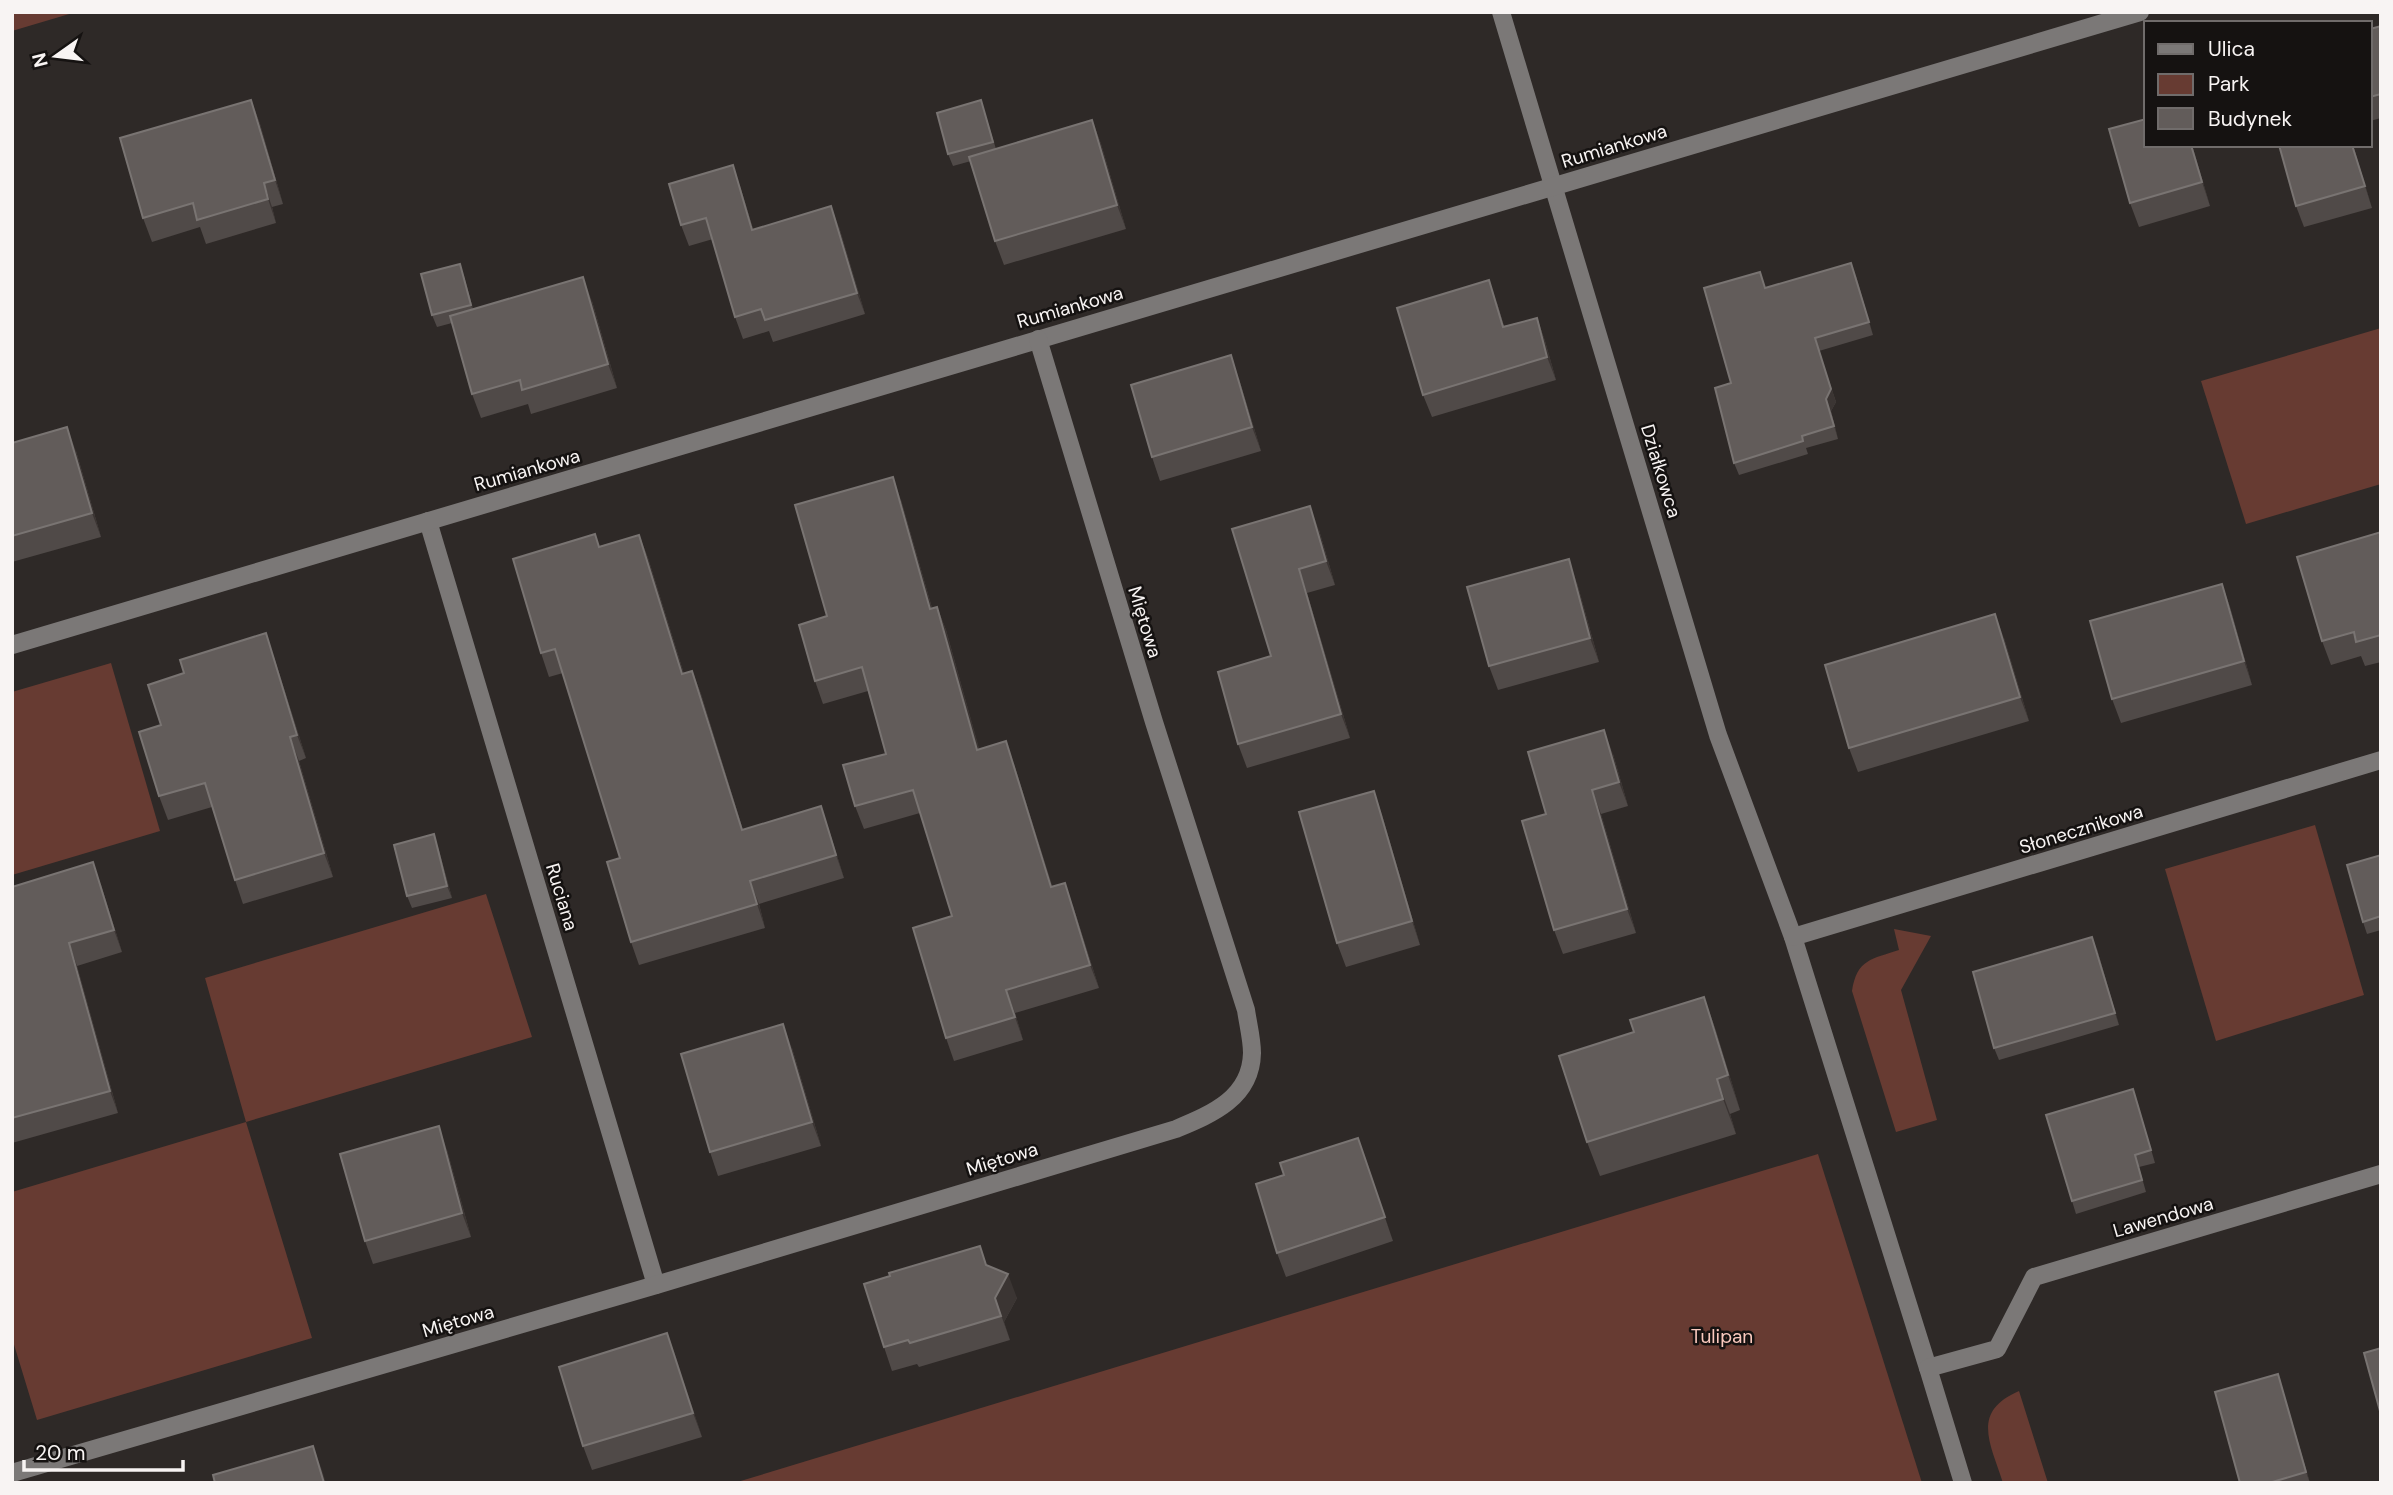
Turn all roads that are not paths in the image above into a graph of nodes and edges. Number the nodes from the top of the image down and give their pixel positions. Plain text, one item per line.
1 (1501, 12) edge
2 (2140, 12) edge
3 (1553, 186) junction
4 (1038, 339) junction
5 (428, 521) junction
6 (12, 645) edge
7 (2381, 760) edge
8 (1793, 937) junction
9 (2381, 1174) edge
10 (656, 1285) junction
11 (1928, 1368) junction
12 (12, 1473) edge
13 (1963, 1483) edge

1 - 3 street, Działkowca
2 - 3 street, Rumiankowa
3 - 4 street, Rumiankowa
3 - 8 street, Działkowca
4 - 5 street, Rumiankowa
4 - 10 street, Miętowa
5 - 6 street, Rumiankowa
5 - 10 street, Ruciana
7 - 8 street, Słonecznikowa
8 - 11 street, Działkowca
9 - 11 street, Lawendowa
10 - 12 street, Miętowa
11 - 13 street

